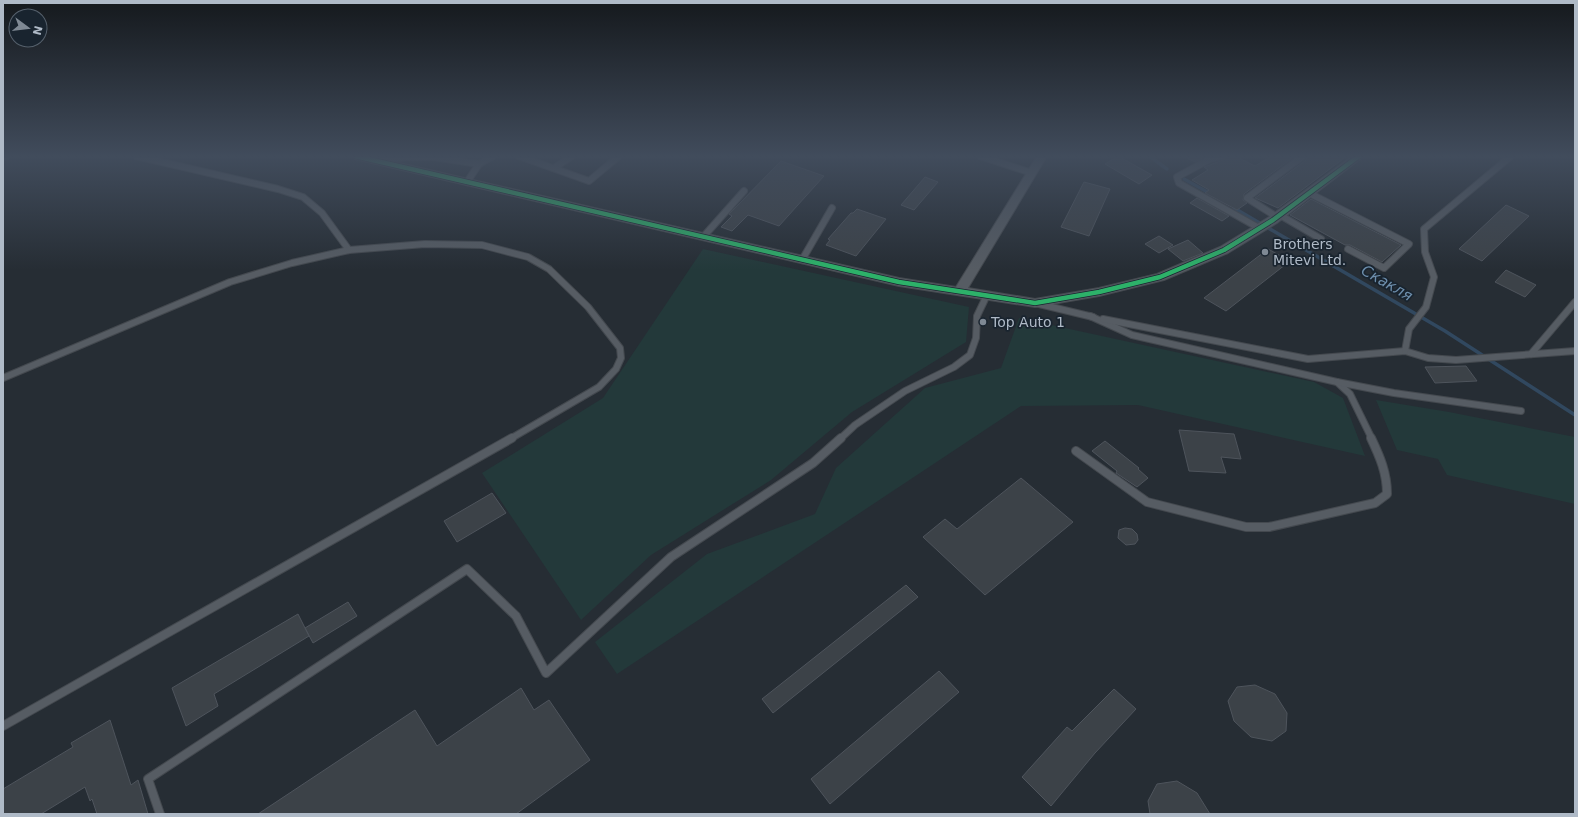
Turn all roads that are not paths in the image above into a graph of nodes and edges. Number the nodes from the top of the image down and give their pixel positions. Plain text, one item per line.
1 (294, 194) edge
2 (520, 194) edge
3 (741, 194) edge
4 (1019, 194) edge
5 (1197, 194) edge
6 (1251, 194) edge
7 (1307, 194) edge
8 (1311, 194) edge
9 (1466, 194) edge
10 (832, 208) dead end
11 (1278, 216) junction
12 (1259, 228) junction
13 (704, 236) junction
14 (1321, 239) dead end
15 (1348, 249) dead end
16 (349, 250) junction
17 (802, 260) junction
18 (960, 291) junction
19 (987, 295) junction
20 (1575, 302) edge
21 (1035, 303) junction
22 (1090, 316) junction
23 (1405, 351) junction
24 (1575, 351) edge
25 (1531, 354) junction
26 (3, 378) edge
27 (1337, 382) junction
28 (1521, 411) dead end
29 (1076, 452) dead end
30 (3, 726) edge
31 (160, 814) edge

1 - 16 lane
2 - 13 street
3 - 13 lane
4 - 18 street
5 - 12 lane
6 - 11 lane
7 - 11 street
8 - 15 lane
9 - 23 lane
10 - 17 lane
11 - 12 street
11 - 14 lane
12 - 21 street
13 - 17 street
16 - 26 lane
16 - 30 lane
17 - 18 street
18 - 19 street
19 - 21 street
19 - 31 lane
20 - 25 lane
21 - 22 lane
22 - 23 lane
22 - 27 lane
23 - 25 lane
24 - 25 lane
27 - 28 lane
27 - 29 lane

